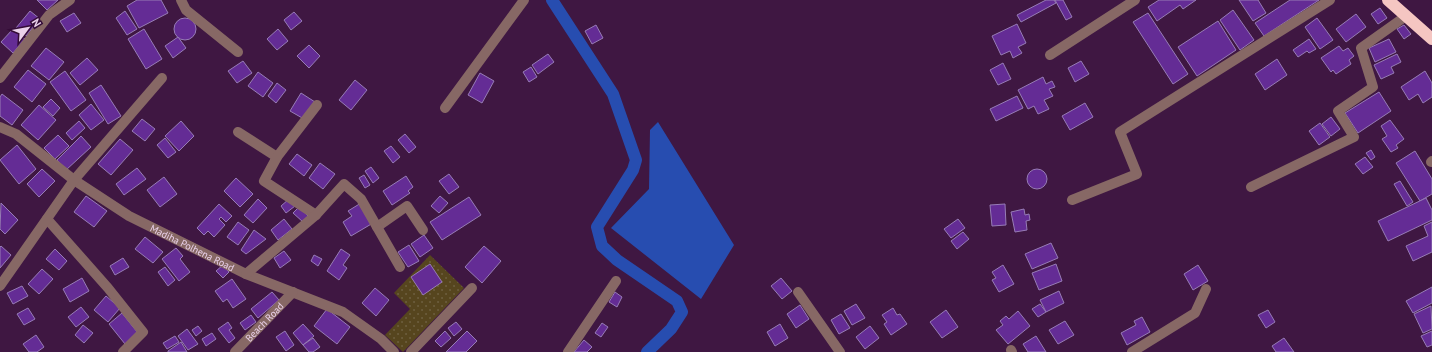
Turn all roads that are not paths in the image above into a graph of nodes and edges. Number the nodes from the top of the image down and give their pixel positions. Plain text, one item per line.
1 (70, 0) edge
2 (181, 0) edge
3 (524, 0) edge
4 (1135, 0) edge
5 (1330, 0) edge
6 (1388, 0) edge
7 (1406, 16) junction
8 (1432, 39) edge
9 (238, 52) dead end
10 (1050, 55) dead end
11 (0, 78) edge
12 (162, 78) dead end
13 (317, 105) dead end
14 (445, 108) dead end
15 (0, 127) edge
16 (238, 132) dead end
17 (277, 157) junction
18 (74, 180) junction
19 (1251, 187) dead end
20 (1072, 200) dead end
21 (316, 216) junction
22 (47, 219) junction
23 (377, 227) junction
24 (423, 230) dead end
25 (400, 267) dead end
26 (246, 274) junction
27 (616, 281) dead end
28 (0, 286) edge
29 (472, 288) dead end
30 (1206, 289) dead end
31 (293, 292) junction
32 (798, 292) dead end
33 (122, 352) edge
34 (235, 352) edge
35 (394, 352) edge
36 (412, 352) edge
37 (568, 352) edge
38 (840, 352) edge
39 (1132, 352) edge

1 - 11 street
2 - 9 street
3 - 14 street
4 - 10 street
5 - 20 street
6 - 7 highway
7 - 8 highway
7 - 19 street
12 - 18 street
13 - 17 street
15 - 18 street, Madiha Polhena Road
16 - 17 street
17 - 21 street
18 - 22 street
18 - 26 street, Madiha Polhena Road
21 - 23 street
21 - 26 street
22 - 28 street
22 - 33 street
23 - 24 street
23 - 25 street
26 - 31 street, Madiha Polhena Road
27 - 37 street
29 - 36 street
30 - 39 street
31 - 34 street, Beach Road
31 - 35 street, Madiha Polhena Road
32 - 38 street

